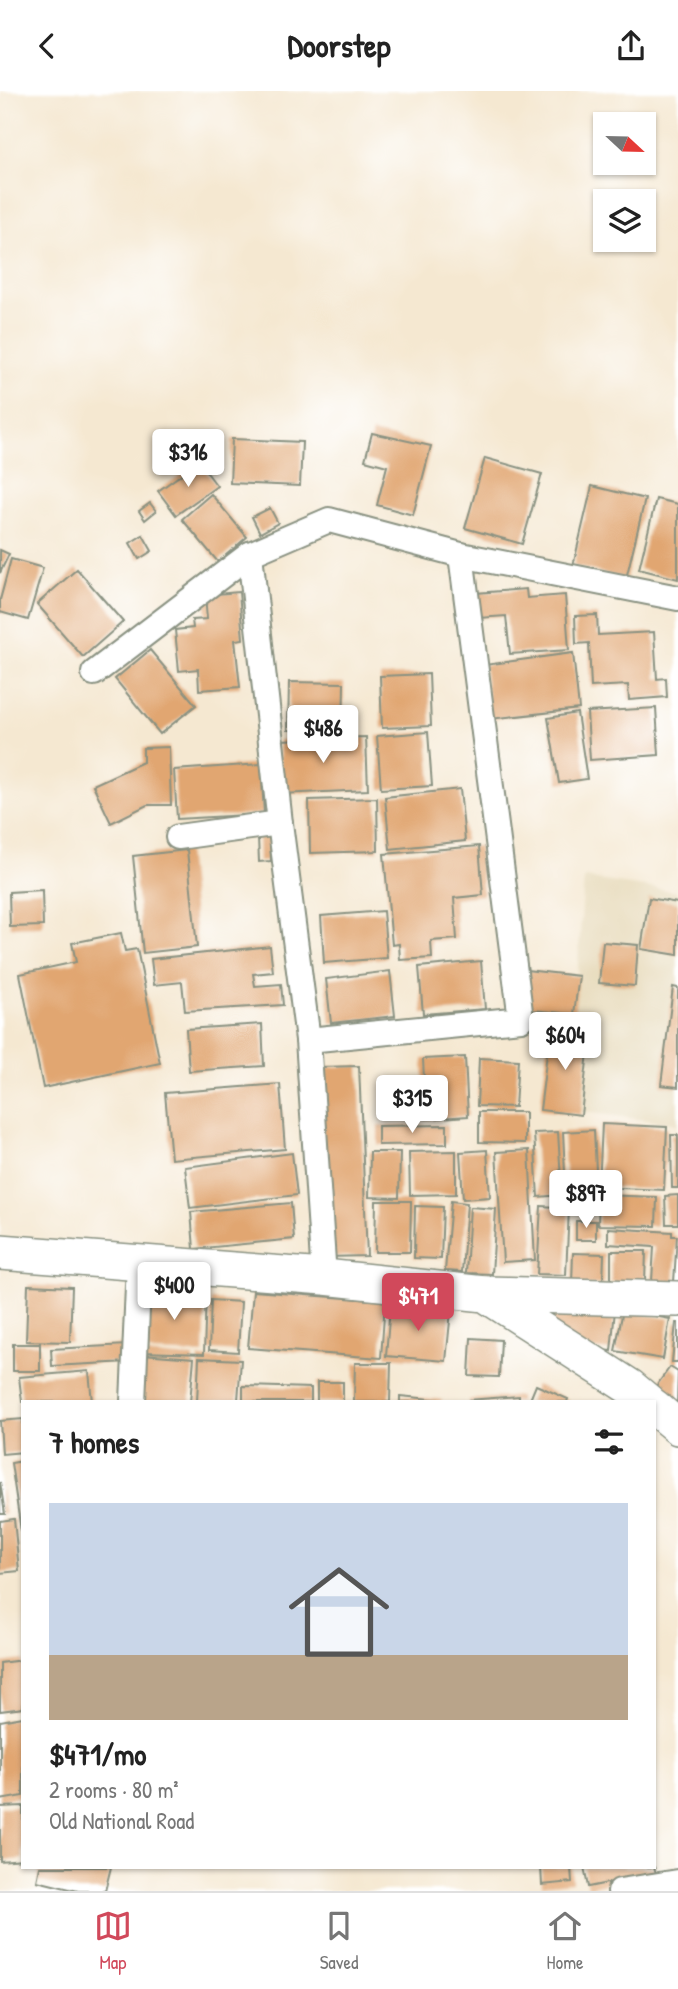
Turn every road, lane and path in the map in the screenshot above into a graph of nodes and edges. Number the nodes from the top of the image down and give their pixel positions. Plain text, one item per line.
1 (250, 554) junction
2 (461, 555) junction
3 (678, 598) edge
4 (94, 673) dead end
5 (280, 823) junction
6 (178, 837) dead end
7 (308, 1040) junction
8 (0, 1252) edge
9 (139, 1263) junction
10 (324, 1277) junction
11 (485, 1294) junction
12 (678, 1299) edge
13 (133, 1400) edge
14 (646, 1400) edge
15 (656, 1409) edge
16 (678, 1427) edge
17 (665, 1886) edge
18 (620, 1891) edge

1 - 2 street
1 - 4 street
1 - 5 street
2 - 3 street
2 - 7 street
5 - 6 street
5 - 7 street
7 - 10 street
8 - 9 main road
9 - 10 main road
9 - 13 street
10 - 11 main road
11 - 12 main road
11 - 14 main road
15 - 16 main road
17 - 18 street

